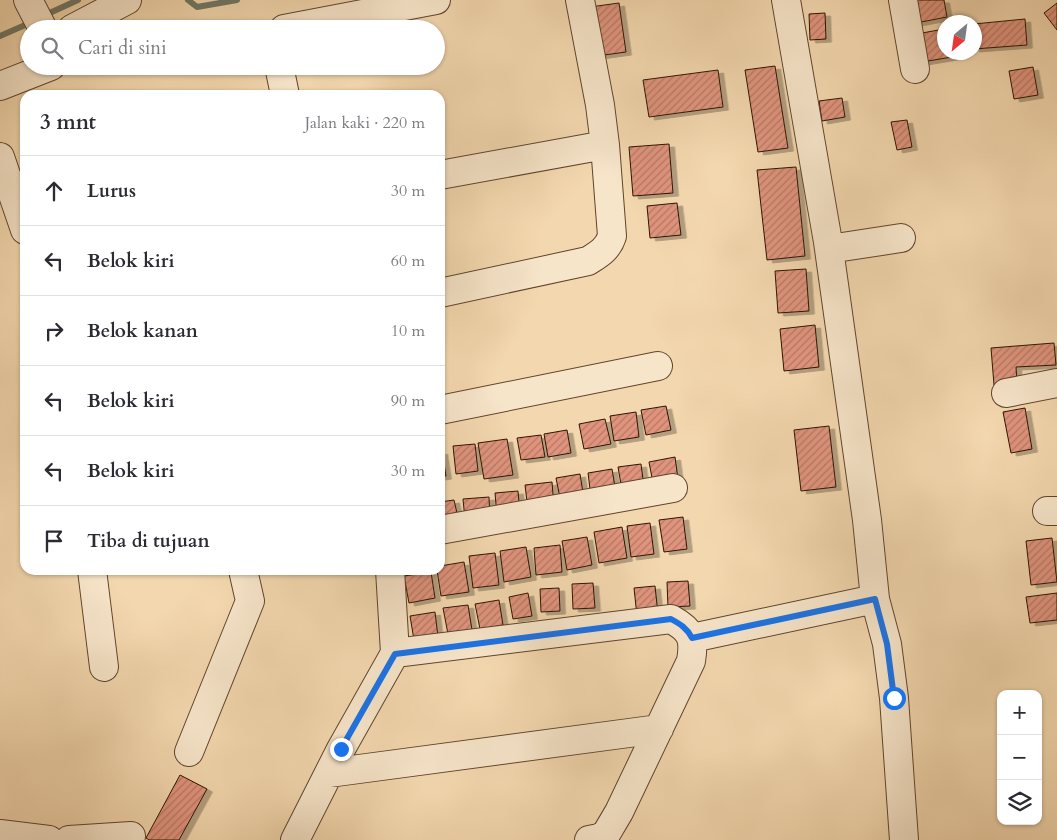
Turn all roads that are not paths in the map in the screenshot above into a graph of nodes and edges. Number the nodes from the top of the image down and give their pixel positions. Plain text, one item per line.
1 (126, 0) edge
2 (436, 0) edge
3 (580, 0) edge
4 (786, 0) edge
5 (903, 0) edge
6 (89, 20) edge
7 (331, 20) edge
8 (915, 69) dead end
9 (28, 75) edge
10 (280, 75) edge
11 (0, 86) edge
12 (284, 90) edge
13 (605, 145) junction
14 (0, 157) edge
15 (445, 174) edge
16 (20, 215) edge
17 (901, 238) dead end
18 (829, 249) junction
19 (445, 292) edge
20 (658, 366) dead end
21 (1057, 383) edge
22 (1006, 393) dead end
23 (445, 409) edge
24 (673, 488) dead end
25 (445, 529) edge
26 (93, 575) edge
27 (244, 575) edge
28 (390, 575) edge
29 (875, 599) junction
30 (692, 638) junction
31 (395, 654) junction
32 (104, 667) dead end
33 (658, 730) junction
34 (189, 752) dead end
35 (329, 773) junction
36 (0, 834) edge
37 (131, 836) dead end
38 (49, 840) edge
39 (69, 840) edge
40 (295, 840) edge
41 (589, 840) edge
42 (904, 840) edge

1 - 6 street
2 - 7 street
3 - 13 street
4 - 18 street
5 - 8 street
9 - 11 street
10 - 12 street
13 - 15 street
13 - 19 street
14 - 16 street
17 - 18 street
18 - 29 street
20 - 23 street
21 - 22 street
24 - 25 street
26 - 32 street
27 - 34 street
28 - 31 street
29 - 30 street
29 - 42 street
30 - 31 street
30 - 33 street
31 - 35 street
33 - 35 street
33 - 41 street
35 - 40 street
36 - 38 street
37 - 39 street

